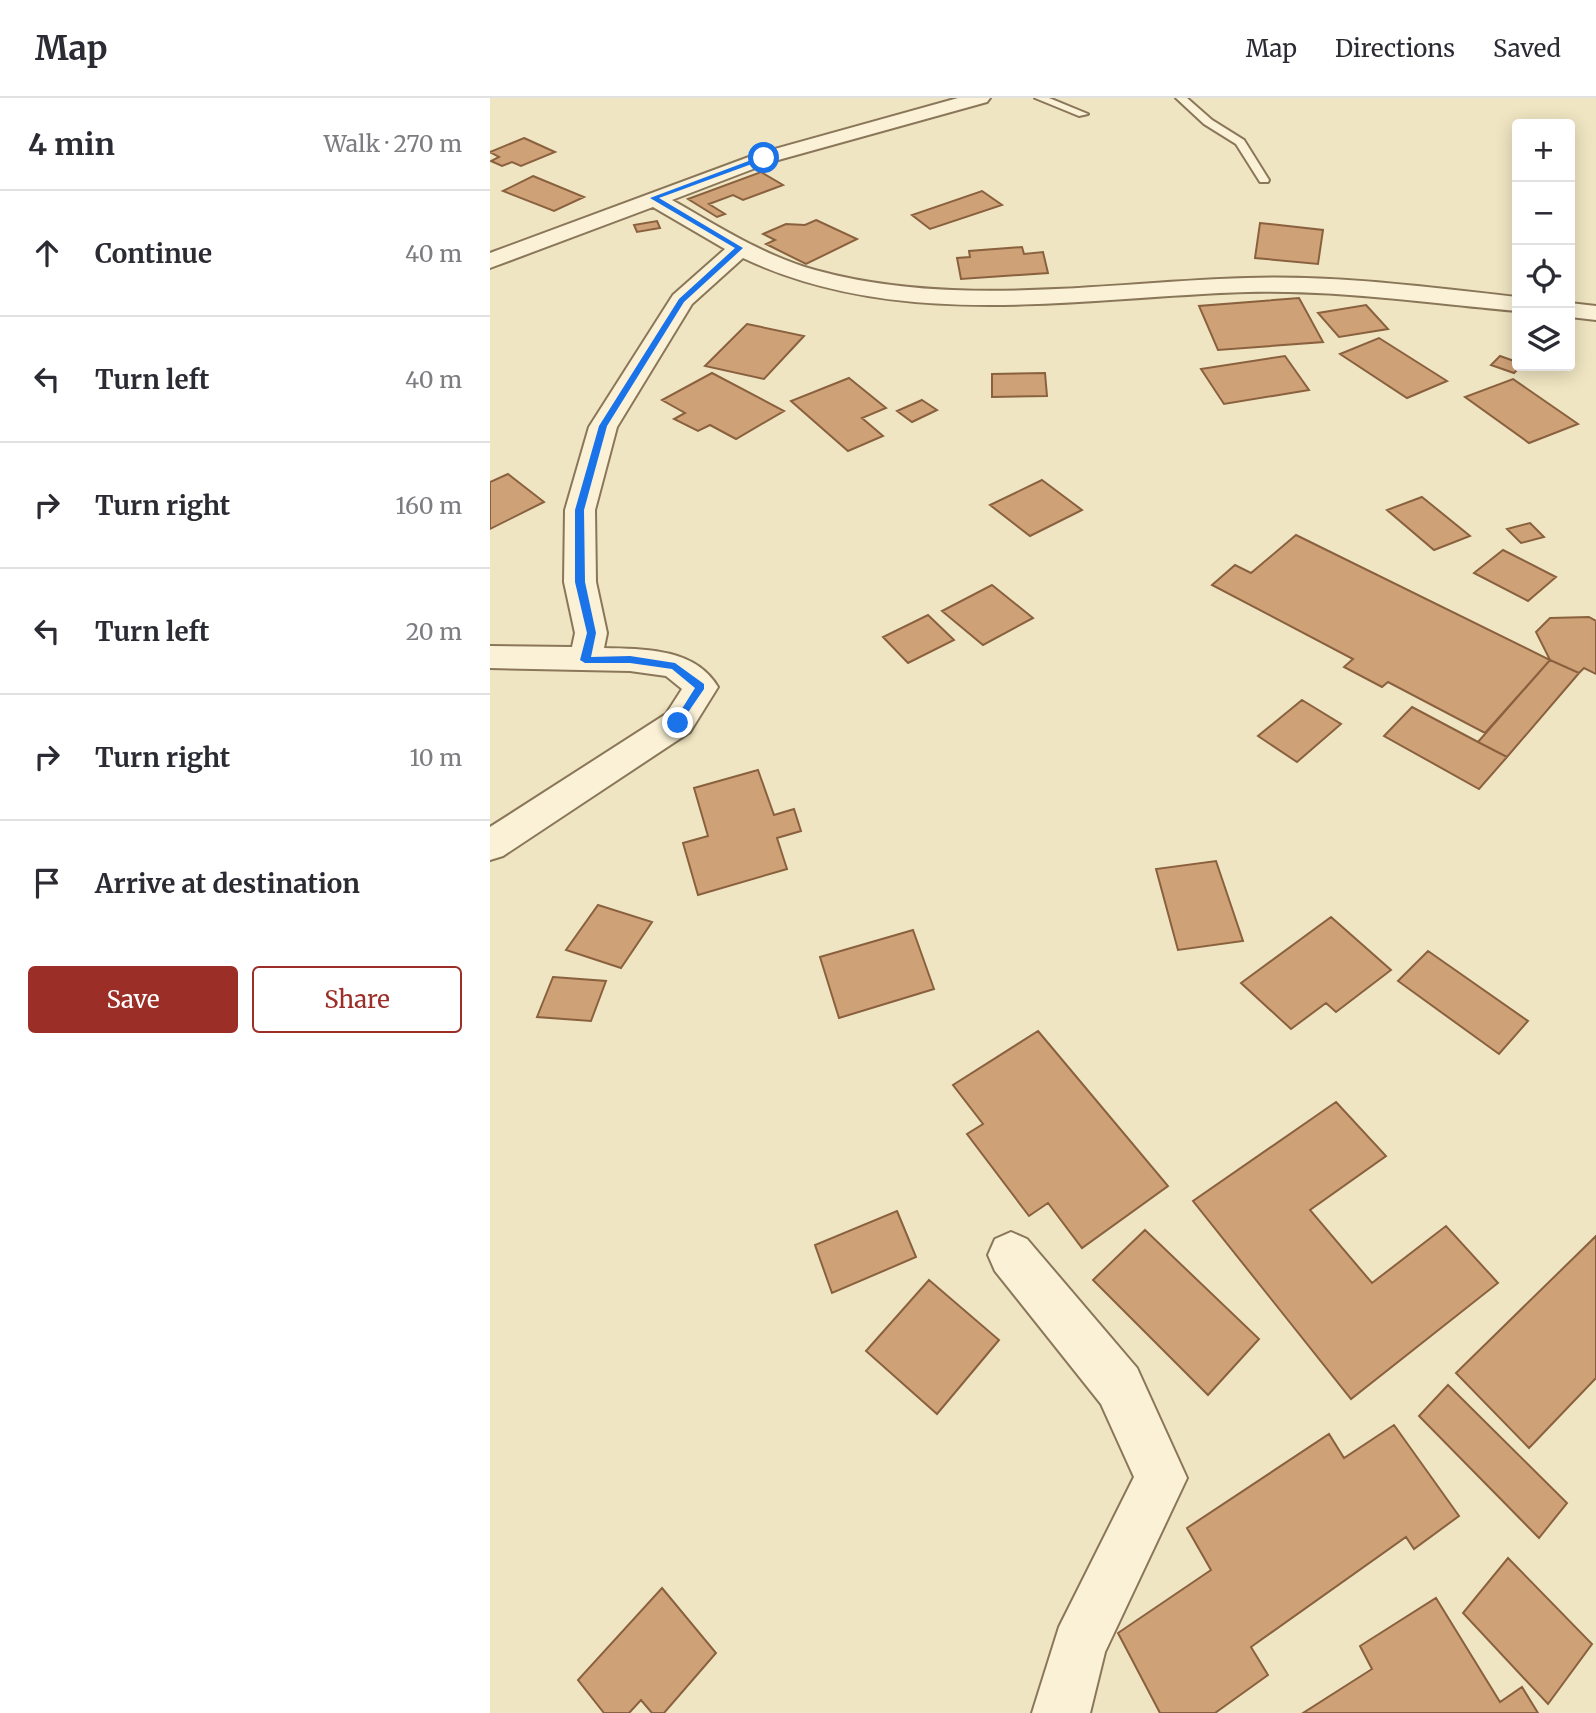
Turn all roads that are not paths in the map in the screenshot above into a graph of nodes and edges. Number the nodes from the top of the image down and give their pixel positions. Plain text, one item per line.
1 (980, 98) edge
2 (1040, 98) edge
3 (1181, 98) edge
4 (1083, 114) dead end
5 (1264, 180) dead end
6 (653, 198) junction
7 (740, 248) junction
8 (490, 261) edge
9 (1512, 304) edge
10 (1575, 311) edge
11 (1596, 313) edge
12 (490, 657) edge
13 (585, 660) junction
14 (490, 846) edge
15 (1011, 1255) dead end
16 (1061, 1713) edge

1 - 6 street
2 - 4 lane
3 - 5 lane
6 - 7 street
6 - 8 street
7 - 9 street
7 - 13 street
10 - 11 street
12 - 13 street
13 - 14 street
15 - 16 street

